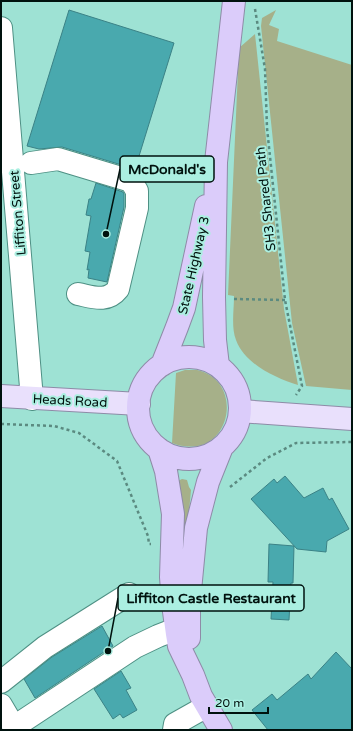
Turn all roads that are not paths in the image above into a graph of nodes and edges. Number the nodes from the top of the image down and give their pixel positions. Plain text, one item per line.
1 (234, 1) edge
2 (1, 28) edge
3 (216, 162) junction
4 (31, 163) dead end
5 (78, 294) dead end
6 (162, 365) junction
7 (218, 366) junction
8 (1, 396) edge
9 (32, 399) junction
10 (139, 404) junction
11 (240, 411) junction
12 (352, 419) edge
13 (222, 447) junction
14 (159, 449) junction
15 (129, 594) dead end
16 (176, 628) junction
17 (193, 675) junction
18 (1, 682) edge
19 (1, 705) edge
20 (207, 706) junction
21 (174, 730) edge
22 (221, 730) edge

1 - 3 highway, State Highway 3
2 - 9 street, Liffiton Street
3 - 6 highway, State Highway 3
3 - 7 highway, State Highway 3
4 - 5 street
6 - 7 highway
6 - 10 highway
7 - 11 highway
8 - 9 main road, Heads Road
9 - 10 main road, Heads Road
10 - 14 highway
11 - 12 main road
11 - 13 highway
13 - 14 highway
13 - 17 highway
14 - 16 highway
15 - 18 street
16 - 17 highway
16 - 19 street
17 - 20 highway
20 - 21 street
20 - 22 highway

